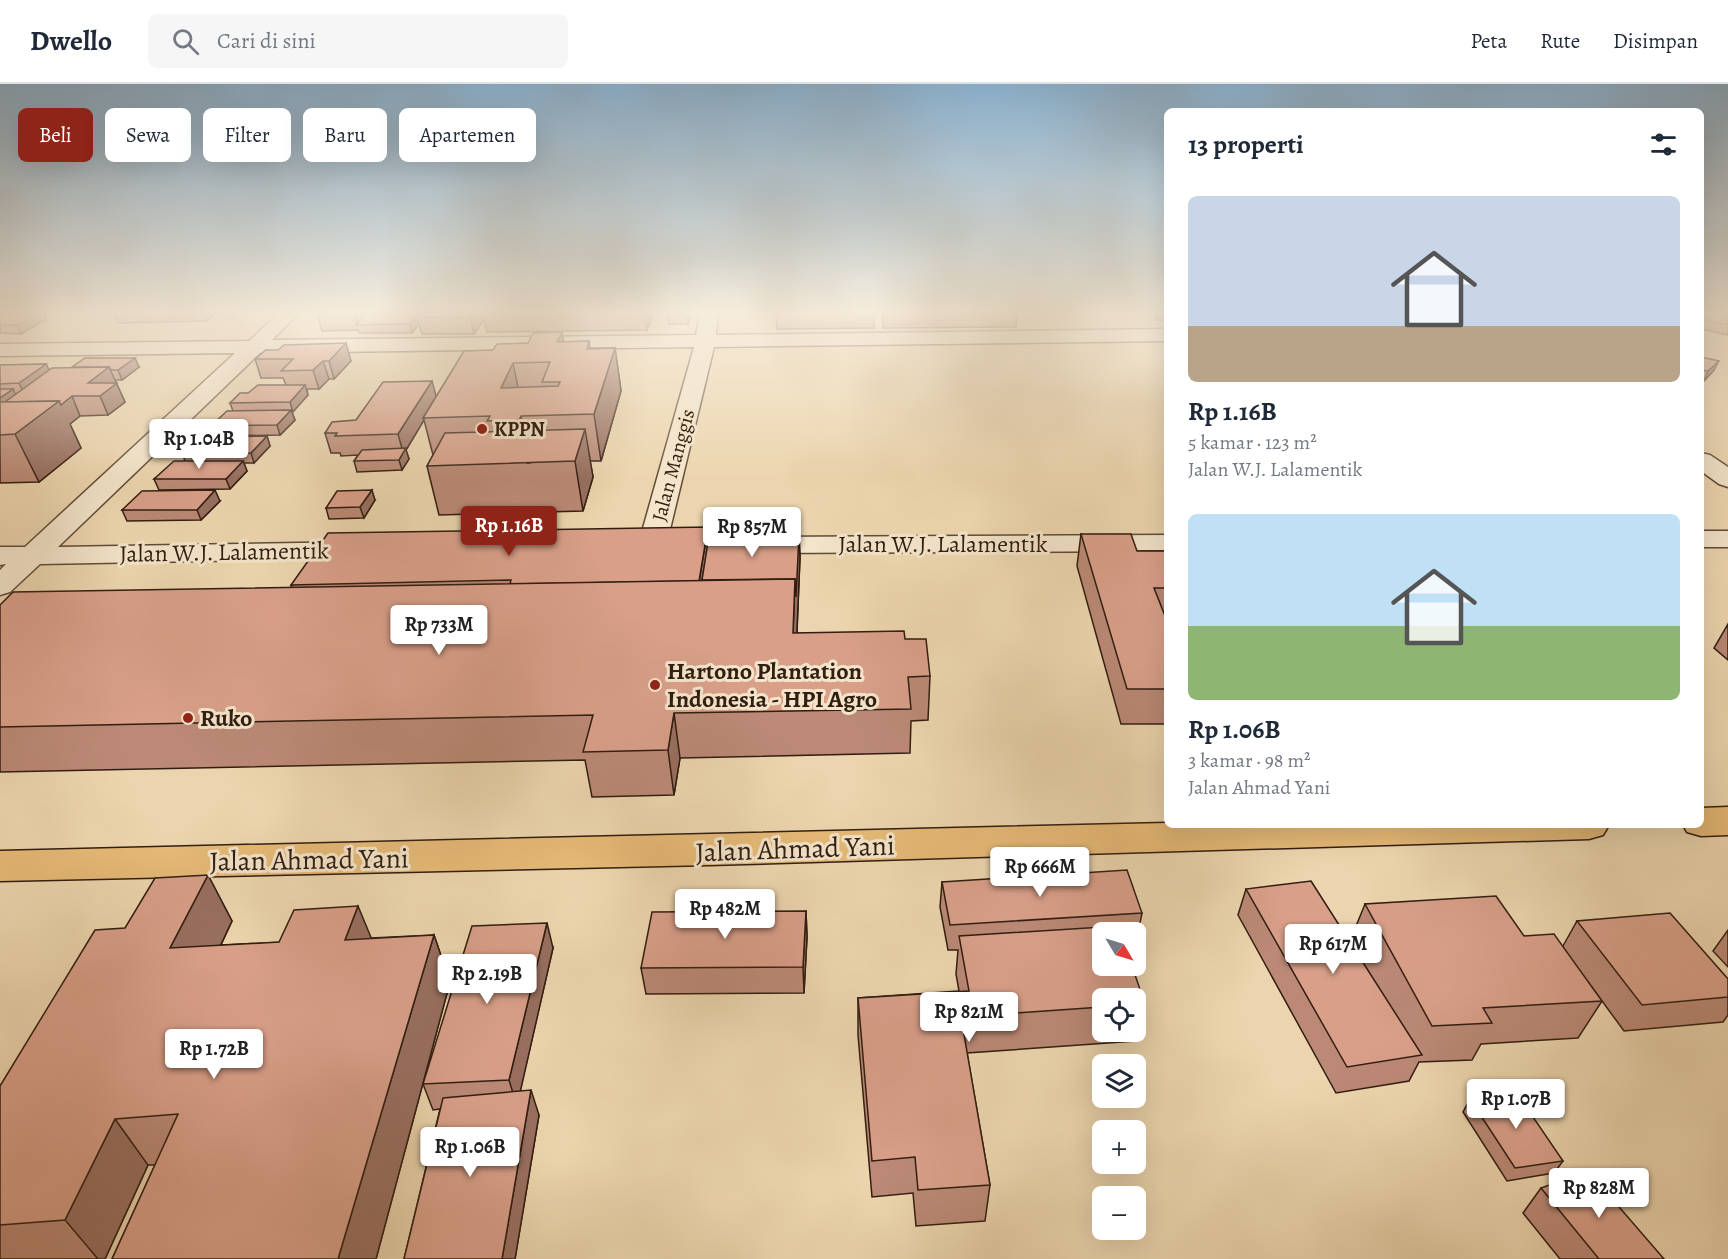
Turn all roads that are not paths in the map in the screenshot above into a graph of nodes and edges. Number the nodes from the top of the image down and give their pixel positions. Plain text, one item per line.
1 (231, 368) edge
2 (698, 368) edge
3 (1704, 462) edge
4 (1728, 479) edge
5 (1728, 539) edge
6 (1704, 540) edge
7 (1164, 543) edge
8 (652, 546) edge
9 (723, 546) edge
10 (390, 550) edge
11 (33, 555) junction
12 (0, 556) edge
13 (0, 586) edge
14 (1728, 821) edge
15 (1704, 822) edge
16 (1485, 828) edge
17 (0, 866) edge

1 - 11 street
2 - 8 street, Jalan Manggis
3 - 4 street
5 - 6 street
7 - 9 street, Jalan W.J. Lalamentik
10 - 11 street, Jalan W.J. Lalamentik
11 - 12 street, Jalan W.J. Lalamentik
11 - 13 street
14 - 15 highway
16 - 17 highway, Jalan Ahmad Yani

